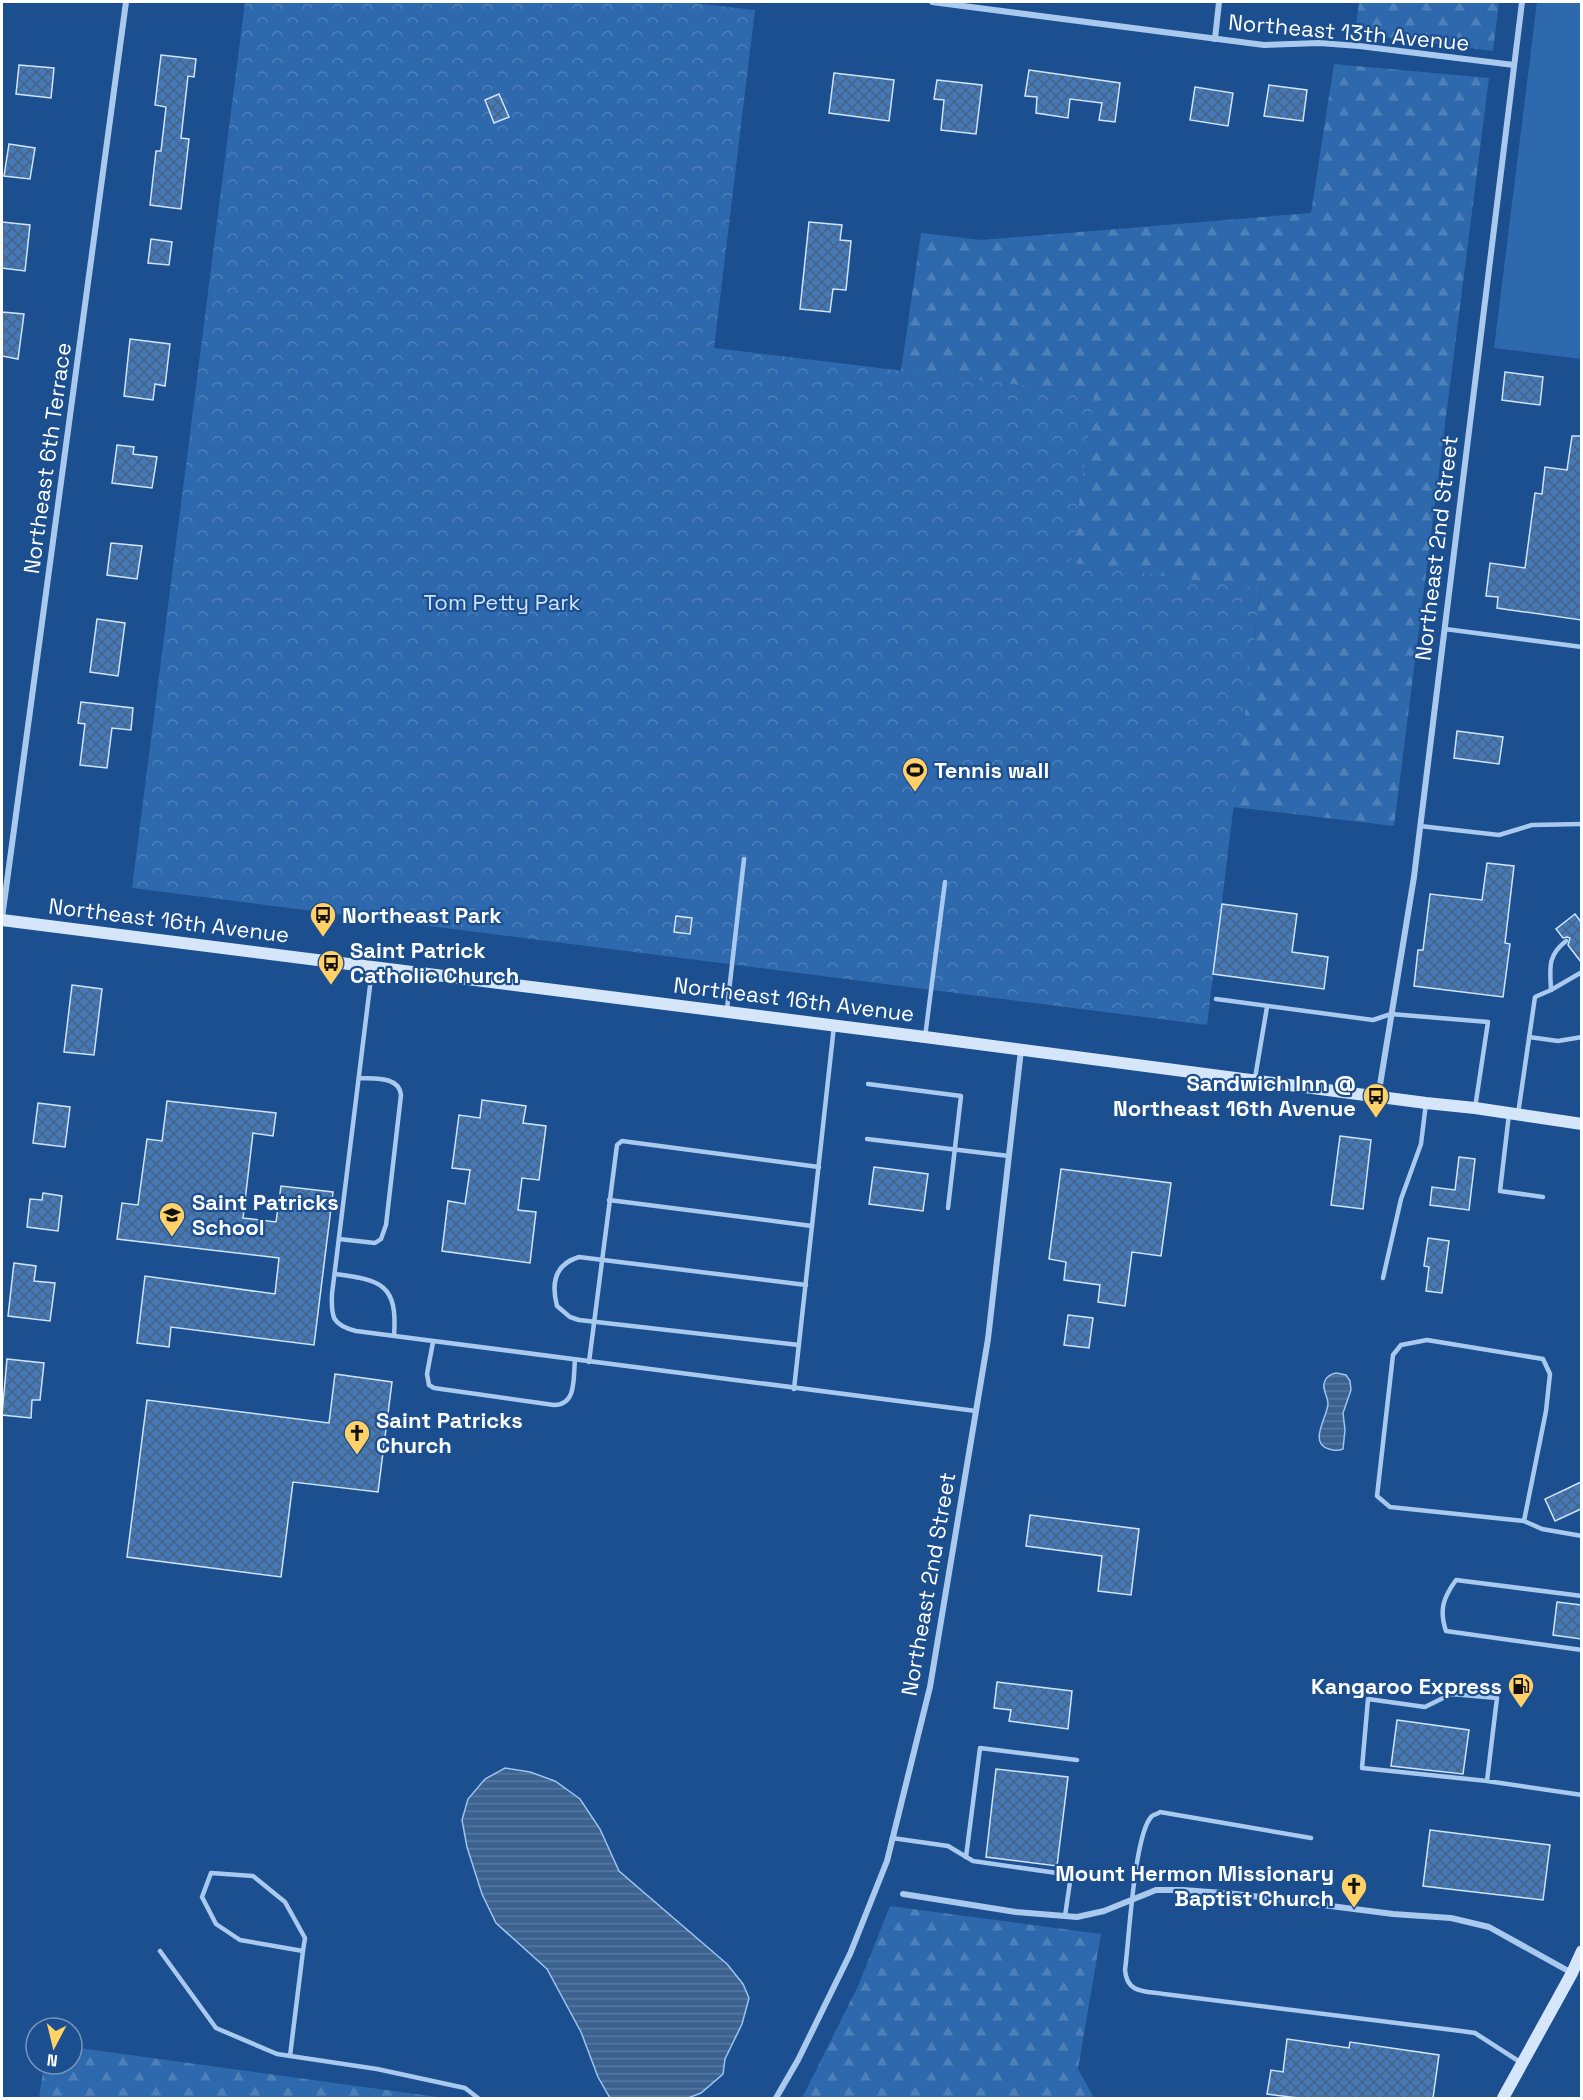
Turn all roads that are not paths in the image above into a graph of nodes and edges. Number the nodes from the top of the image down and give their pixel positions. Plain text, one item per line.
1 (126, 2) edge
2 (932, 2) edge
3 (1219, 2) edge
4 (1522, 2) edge
5 (981, 5) edge
6 (1215, 39) junction
7 (1514, 65) junction
8 (1445, 629) junction
9 (1581, 647) edge
10 (1581, 824) edge
11 (1420, 826) junction
12 (744, 860) dead end
13 (945, 882) dead end
14 (2, 919) edge
15 (1566, 941) dead end
16 (373, 967) junction
17 (1581, 972) edge
18 (1551, 990) junction
19 (1216, 999) dead end
20 (1267, 1007) junction
21 (727, 1012) junction
22 (1391, 1014) junction
23 (834, 1026) junction
24 (1581, 1036) edge
25 (925, 1037) junction
26 (1529, 1037) junction
27 (1021, 1050) junction
28 (359, 1078) junction
29 (1255, 1080) junction
30 (868, 1084) dead end
31 (1378, 1097) junction
32 (1426, 1103) junction
33 (1475, 1108) junction
34 (1514, 1115) junction
35 (1581, 1124) edge
36 (867, 1139) dead end
37 (955, 1149) junction
38 (1009, 1156) junction
39 (819, 1167) junction
40 (1543, 1197) dead end
41 (609, 1200) junction
42 (948, 1208) dead end
43 (812, 1226) junction
44 (339, 1239) junction
45 (601, 1260) junction
46 (335, 1274) junction
47 (1383, 1278) dead end
48 (806, 1285) junction
49 (594, 1321) junction
50 (394, 1336) junction
51 (433, 1342) junction
52 (799, 1345) junction
53 (575, 1360) junction
54 (589, 1362) junction
55 (794, 1389) junction
56 (976, 1411) junction
57 (1524, 1521) junction
58 (1581, 1536) edge
59 (1581, 1596) edge
60 (1581, 1650) edge
61 (1077, 1760) dead end
62 (1487, 1781) junction
63 (1581, 1795) edge
64 (892, 1838) junction
65 (1311, 1838) dead end
66 (966, 1857) junction
67 (903, 1894) dead end
68 (1131, 1900) junction
69 (1065, 1916) junction
70 (160, 1951) dead end
71 (303, 1951) junction
72 (1581, 1951) edge
73 (1572, 1973) junction
74 (290, 2056) junction
75 (1522, 2064) junction
76 (478, 2098) edge
77 (776, 2098) edge
78 (1503, 2098) edge

1 - 14 street, Northeast 6th Terrace
2 - 5 street, Northeast 13th Avenue
3 - 6 street
4 - 7 street, Northeast 2nd Street
5 - 6 street, Northeast 13th Avenue
6 - 7 street, Northeast 13th Avenue
7 - 8 street, Northeast 2nd Street
8 - 9 lane
8 - 11 street, Northeast 2nd Street
10 - 11 lane
11 - 22 street, Northeast 2nd Street
12 - 21 lane
13 - 25 lane
14 - 16 street, Northeast 16th Avenue
15 - 18 lane
16 - 21 street, Northeast 16th Avenue
16 - 28 lane
17 - 18 lane
18 - 26 lane
19 - 20 lane
20 - 22 lane
20 - 29 lane
21 - 23 street, Northeast 16th Avenue
22 - 31 street, Northeast 2nd Street
22 - 33 lane
23 - 25 street, Northeast 16th Avenue
23 - 39 lane
24 - 26 lane
25 - 27 street, Northeast 16th Avenue
26 - 34 lane
27 - 29 street, Northeast 16th Avenue
27 - 38 street, Northeast 2nd Street
28 - 44 lane
28 - 44 lane
29 - 31 street, Northeast 16th Avenue
30 - 37 lane
31 - 32 street, Northeast 16th Avenue
32 - 33 street, Northeast 16th Avenue
32 - 47 lane
33 - 34 street, Northeast 16th Avenue
34 - 35 street, Northeast 16th Avenue
34 - 40 lane
36 - 37 lane
37 - 38 lane
37 - 42 lane
38 - 56 street, Northeast 2nd Street
39 - 41 lane
39 - 43 lane
41 - 43 lane
41 - 45 lane
43 - 48 lane
44 - 46 lane
45 - 48 lane
45 - 49 lane
45 - 49 lane
46 - 50 lane
46 - 50 lane
48 - 52 lane
49 - 52 lane
49 - 54 lane
50 - 51 lane
51 - 53 lane
51 - 53 lane
52 - 55 lane
53 - 54 lane
54 - 55 lane
55 - 56 lane
56 - 64 street, Northeast 2nd Street
57 - 57 lane
57 - 58 lane
59 - 60 lane
61 - 66 lane
62 - 62 lane
62 - 63 lane
64 - 66 lane
64 - 77 street, Northeast 2nd Street
65 - 68 lane
66 - 69 lane
67 - 69 street
68 - 69 street
68 - 73 street
68 - 75 lane
70 - 74 lane
71 - 71 lane
71 - 74 lane
72 - 73 street
73 - 75 street
74 - 76 lane
75 - 78 street

